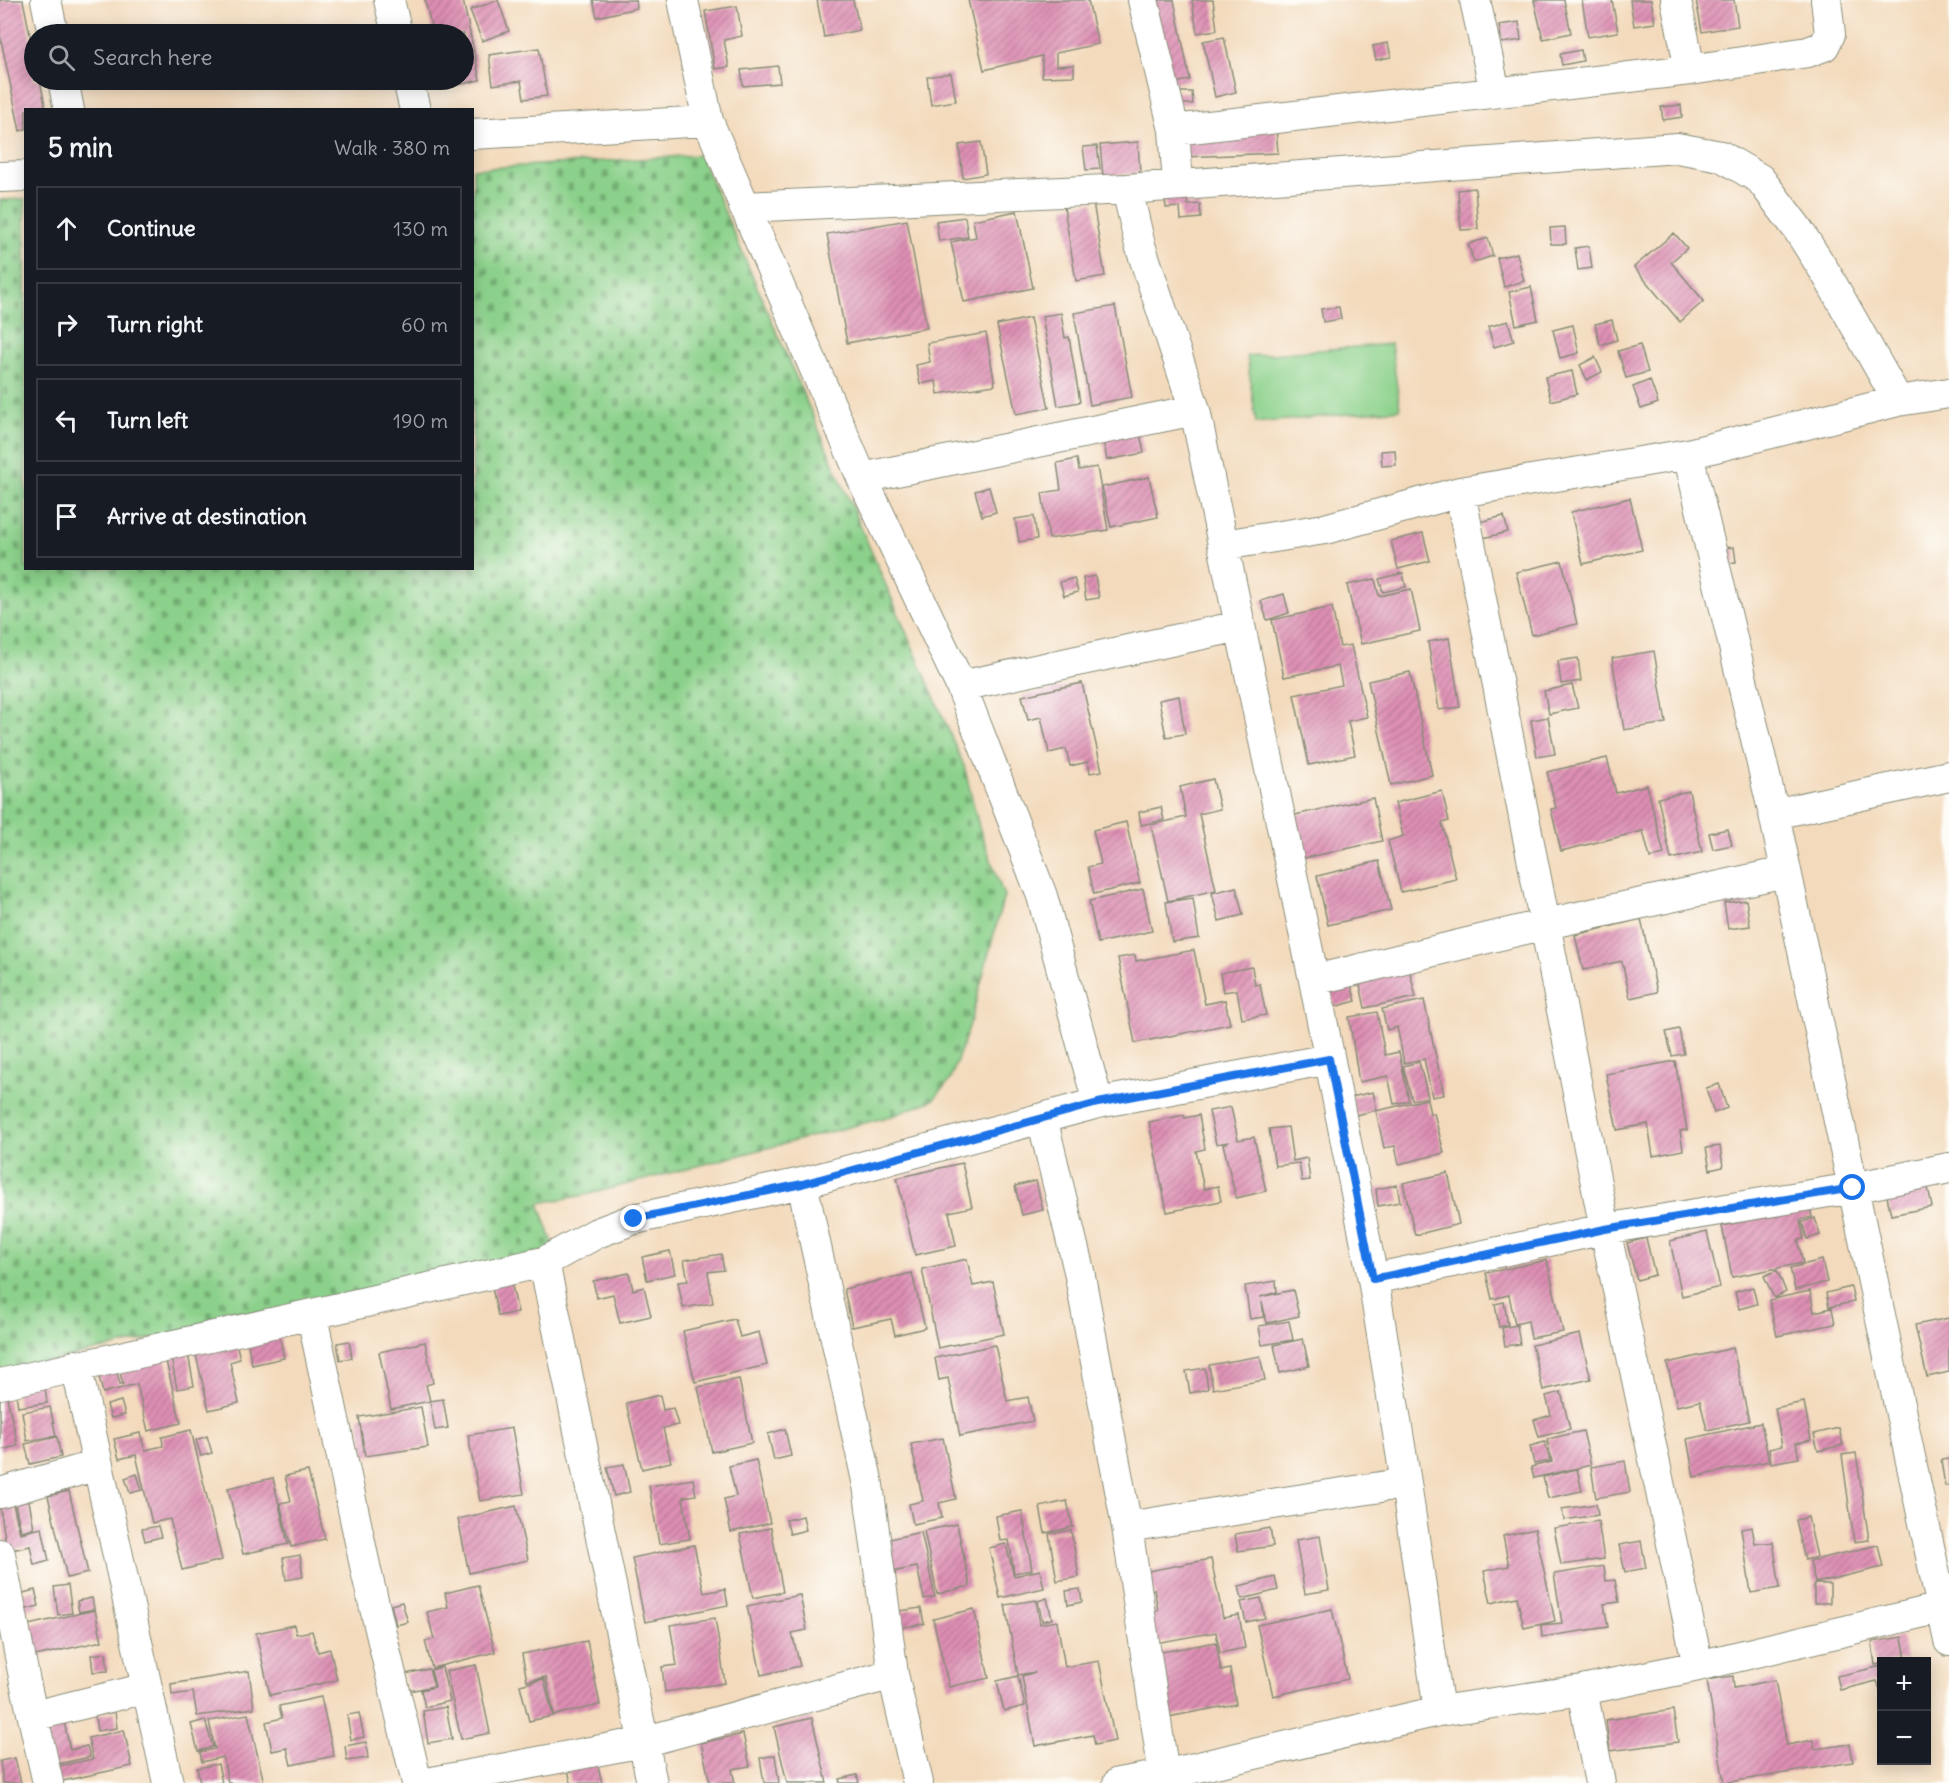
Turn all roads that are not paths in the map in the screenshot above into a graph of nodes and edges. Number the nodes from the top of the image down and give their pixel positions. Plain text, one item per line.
1 (46, 0) edge
2 (389, 0) edge
3 (683, 0) edge
4 (1143, 0) edge
5 (1475, 0) edge
6 (1676, 0) edge
7 (1826, 0) edge
8 (51, 24) edge
9 (395, 24) edge
10 (1690, 70) junction
11 (65, 90) edge
12 (410, 90) edge
13 (1495, 92) junction
14 (69, 108) edge
15 (415, 108) edge
16 (708, 121) junction
17 (1174, 130) junction
18 (474, 134) edge
19 (24, 176) edge
20 (0, 177) edge
21 (1178, 184) junction
22 (1128, 189) junction
23 (744, 207) junction
24 (1949, 393) edge
25 (1898, 401) junction
26 (1195, 410) junction
27 (1688, 454) junction
28 (862, 478) junction
29 (1460, 492) junction
30 (1223, 545) junction
31 (1240, 626) junction
32 (961, 686) junction
33 (1949, 776) edge
34 (1773, 814) junction
35 (1785, 872) junction
36 (1546, 924) junction
37 (1314, 980) junction
38 (1329, 1059) junction
39 (1098, 1103) junction
40 (1042, 1118) junction
41 (1949, 1168) edge
42 (802, 1184) junction
43 (1853, 1188) junction
44 (1605, 1229) junction
45 (544, 1262) junction
46 (1373, 1279) junction
47 (312, 1316) junction
48 (76, 1365) junction
49 (0, 1384) edge
50 (98, 1465) junction
51 (1406, 1483) junction
52 (0, 1493) edge
53 (1127, 1527) junction
54 (0, 1554) edge
55 (1942, 1576) edge
56 (1941, 1608) junction
57 (1949, 1641) edge
58 (1698, 1666) junction
59 (893, 1674) junction
60 (12, 1684) edge
61 (147, 1688) junction
62 (1582, 1690) junction
63 (1439, 1711) junction
64 (33, 1716) junction
65 (643, 1742) junction
66 (1164, 1775) junction
67 (48, 1783) edge
68 (168, 1783) edge
69 (417, 1783) edge
70 (427, 1783) edge
71 (652, 1783) edge
72 (918, 1783) edge
73 (1118, 1783) edge
74 (1600, 1783) edge

1 - 8 street
2 - 9 street
3 - 16 street
4 - 17 street
5 - 13 street
6 - 10 street
7 - 10 street
10 - 13 street
11 - 14 street
12 - 15 street
13 - 17 street
16 - 18 street
16 - 23 street
17 - 21 street
19 - 20 street
21 - 22 street
21 - 25 street
22 - 23 street
22 - 26 street
23 - 28 street
24 - 25 street
25 - 27 street
26 - 28 street
26 - 30 street
27 - 29 street
27 - 34 street
28 - 32 street
29 - 30 street
29 - 36 street
30 - 31 street
31 - 32 street
31 - 37 street
32 - 39 street
33 - 34 street
34 - 35 street
35 - 36 street
35 - 43 street
36 - 37 street
36 - 44 street
37 - 38 street
38 - 39 street
38 - 46 street
39 - 40 street
40 - 42 street
40 - 53 street
41 - 43 street
42 - 45 street
42 - 59 street
43 - 44 street
43 - 55 street
44 - 46 street
44 - 58 street
45 - 47 street
45 - 65 street
46 - 51 street
47 - 48 street
47 - 69 street
48 - 49 street
48 - 50 street
50 - 52 street
50 - 61 street
51 - 53 street
51 - 63 street
53 - 66 street
54 - 60 street
55 - 56 street
56 - 57 street
56 - 58 street
58 - 62 street
59 - 65 street
59 - 72 street
60 - 64 street
61 - 64 street
61 - 68 street
62 - 63 street
62 - 74 street
63 - 66 street
64 - 67 street
65 - 70 street
65 - 71 street
66 - 73 street

